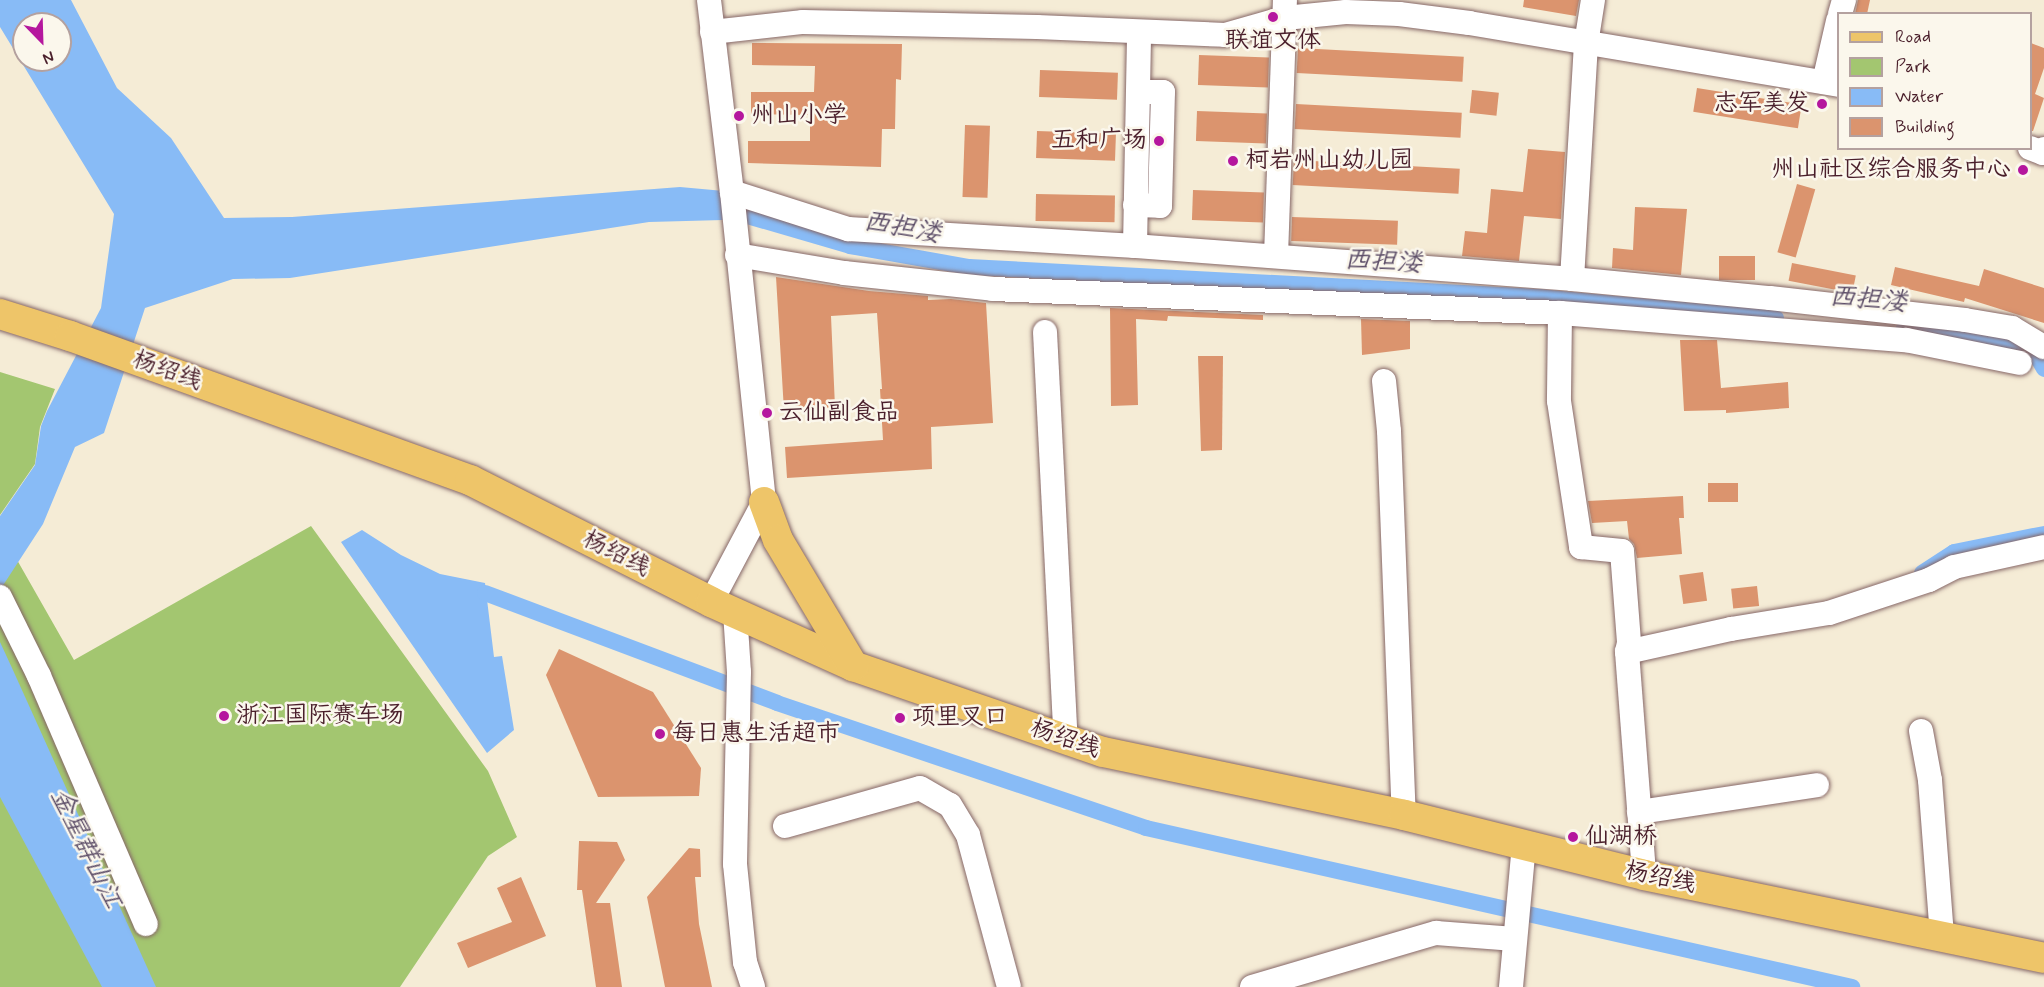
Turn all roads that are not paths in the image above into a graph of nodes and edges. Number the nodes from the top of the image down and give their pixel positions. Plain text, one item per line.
1 (709, 0) edge
2 (1593, 0) edge
3 (1347, 6) edge
4 (1285, 9) edge
5 (712, 32) junction
6 (1138, 32) junction
7 (1837, 36) edge
8 (1586, 44) junction
9 (1831, 83) edge
10 (732, 192) junction
11 (1135, 246) junction
12 (737, 255) junction
13 (1276, 256) junction
14 (1572, 279) junction
15 (1560, 313) junction
16 (1, 318) edge
17 (1045, 332) dead end
18 (2044, 347) edge
19 (2020, 363) dead end
20 (1384, 381) dead end
21 (764, 502) junction
22 (2044, 547) edge
23 (0, 597) edge
24 (723, 607) junction
25 (1627, 652) junction
26 (853, 666) junction
27 (1921, 731) dead end
28 (1066, 740) junction
29 (1817, 785) dead end
30 (1639, 812) junction
31 (1404, 815) junction
32 (785, 826) dead end
33 (1524, 845) junction
34 (1644, 875) junction
35 (1517, 923) junction
36 (146, 924) dead end
37 (1941, 937) junction
38 (2044, 958) edge
39 (753, 987) edge
40 (1009, 987) edge
41 (1252, 987) edge
42 (1511, 987) edge

1 - 5 street
2 - 8 street
3 - 4 street
3 - 8 street
4 - 6 street
4 - 13 street
5 - 6 street
5 - 10 street
6 - 11 street
7 - 9 street
8 - 9 street
8 - 14 street
10 - 11 street
10 - 12 street
11 - 13 street
12 - 15 street
12 - 21 street
13 - 14 street
14 - 18 street
15 - 19 street
15 - 25 street
16 - 24 main road, 杨绍线
17 - 28 street
20 - 31 street
21 - 24 street
21 - 26 main road
22 - 25 street
23 - 36 street
24 - 26 main road, 杨绍线
24 - 39 street
25 - 30 street
26 - 28 main road, 杨绍线
27 - 37 street
28 - 31 main road, 杨绍线
29 - 30 street
30 - 34 street
31 - 33 main road, 杨绍线
32 - 40 street
33 - 34 main road, 杨绍线
33 - 35 street
34 - 37 main road, 杨绍线
35 - 41 street
35 - 42 street
37 - 38 main road, 杨绍线

